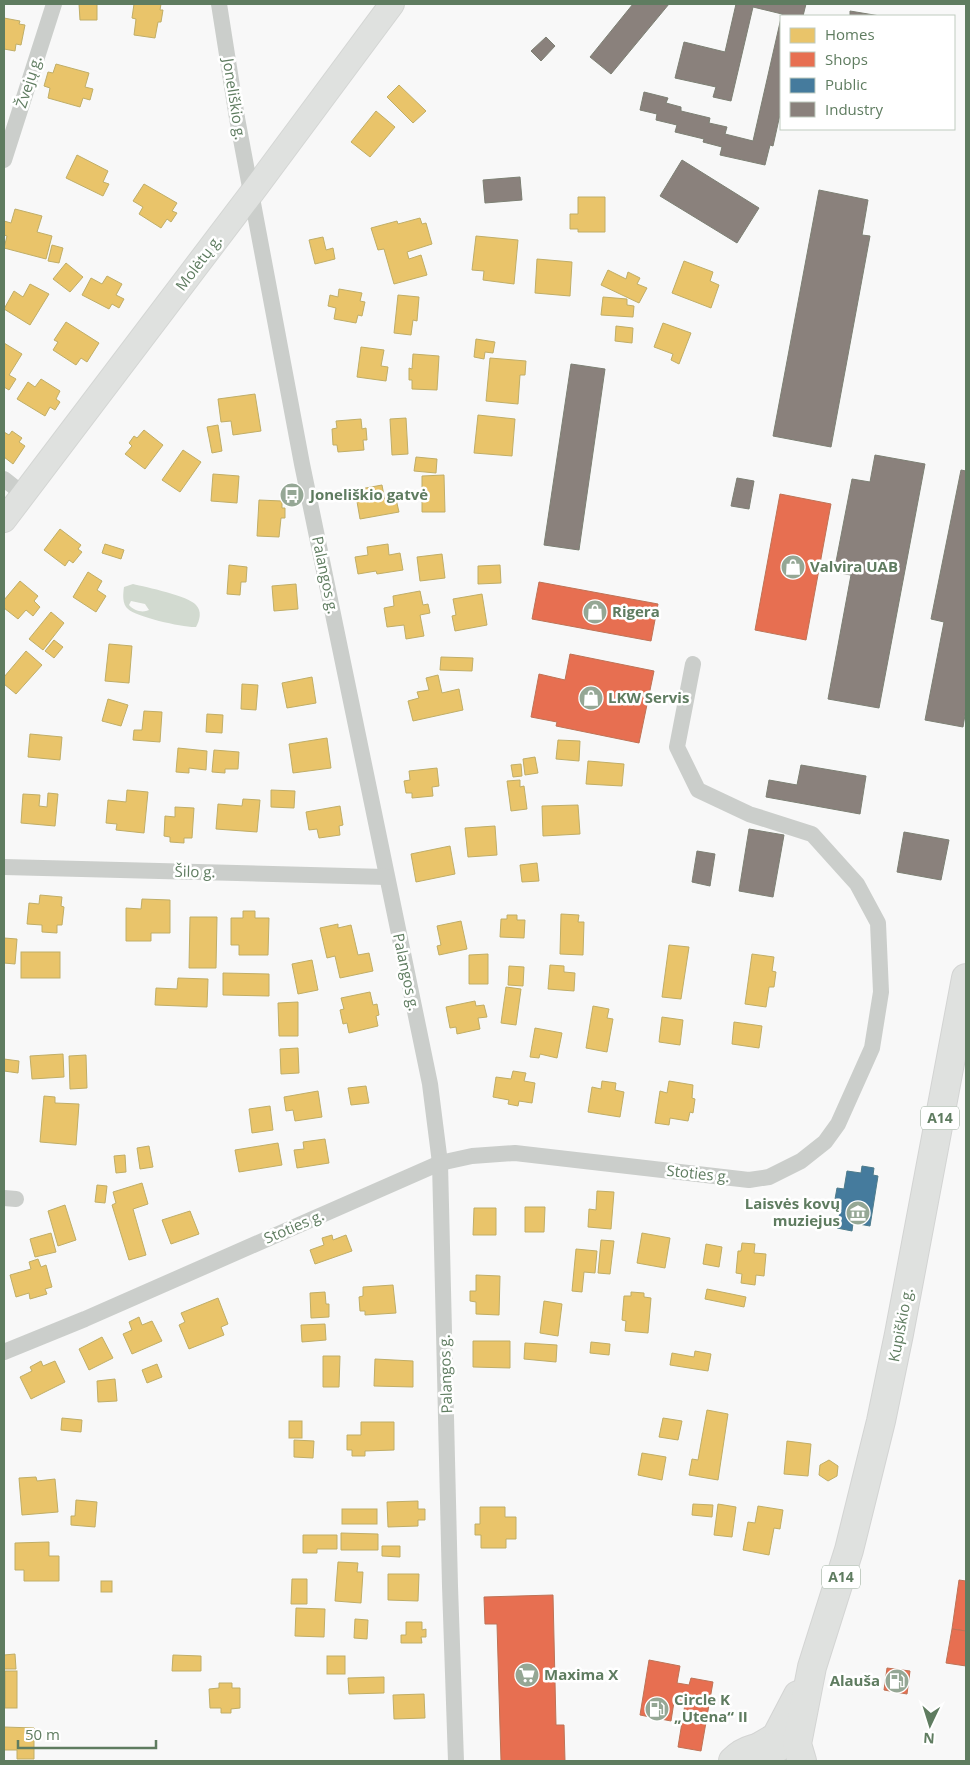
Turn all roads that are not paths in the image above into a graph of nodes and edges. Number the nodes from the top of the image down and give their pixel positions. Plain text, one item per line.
1 (54, 4) edge
2 (219, 4) edge
3 (392, 4) edge
4 (4, 160) edge
5 (251, 194) junction
6 (4, 479) edge
7 (23, 494) junction
8 (4, 520) edge
9 (693, 664) dead end
10 (4, 867) edge
11 (386, 877) junction
12 (966, 978) edge
13 (440, 1163) junction
14 (4, 1352) edge
15 (812, 1667) junction
16 (759, 1747) junction
17 (456, 1761) edge
18 (732, 1761) edge
19 (801, 1761) edge

1 - 4 street, Žvejų g.
2 - 5 street, Joneliškio g.
3 - 5 street, Molėtų g.
5 - 7 street, Molėtų g.
5 - 11 street, Palangos g.
6 - 7 street
7 - 8 street, Molėtų g.
9 - 13 street, Stoties g.
10 - 11 street, Šilo g.
11 - 13 street, Palangos g.
12 - 15 highway, Kupiškio g. / A14
13 - 14 street, Stoties g.
13 - 17 street, Palangos g.
15 - 16 highway, Kupiškio g. / A14
15 - 19 highway, Kupiškio g. / A14
16 - 18 highway, Kupiškio g.
16 - 19 highway

